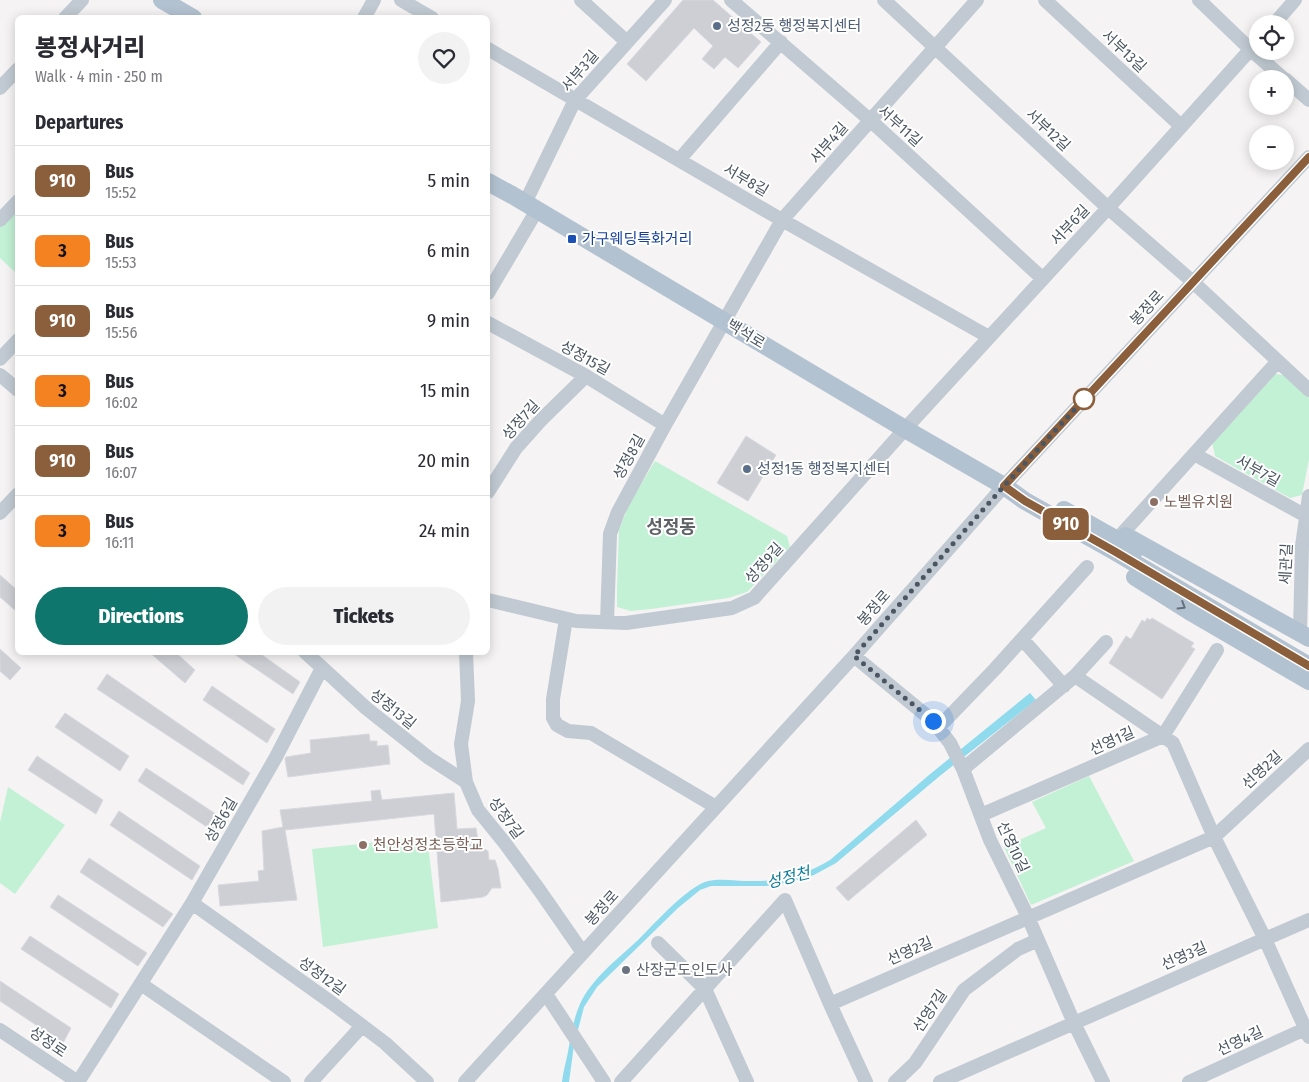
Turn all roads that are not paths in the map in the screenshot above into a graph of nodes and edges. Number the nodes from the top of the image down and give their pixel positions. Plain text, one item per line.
1 (82, 0) edge
2 (162, 0) edge
3 (374, 0) edge
4 (401, 0) edge
5 (581, 0) edge
6 (665, 0) edge
7 (731, 0) edge
8 (884, 0) edge
9 (977, 0) edge
10 (1045, 0) edge
11 (1199, 0) edge
12 (1295, 0) edge
13 (68, 15) edge
14 (188, 15) edge
15 (366, 15) edge
16 (427, 15) edge
17 (1282, 15) edge
18 (1249, 41) edge
19 (627, 42) junction
20 (781, 42) junction
21 (935, 47) junction
22 (490, 51) edge
23 (1249, 51) edge
24 (1268, 60) edge
25 (1277, 70) edge
26 (15, 76) edge
27 (1294, 87) edge
28 (0, 88) edge
29 (575, 100) junction
30 (1309, 100) edge
31 (870, 120) junction
32 (1181, 126) junction
33 (1309, 157) edge
34 (679, 160) junction
35 (490, 183) edge
36 (15, 204) edge
37 (531, 206) junction
38 (1108, 208) junction
39 (0, 220) edge
40 (782, 220) junction
41 (1043, 278) junction
42 (1193, 282) junction
43 (490, 289) edge
44 (725, 321) junction
45 (490, 324) edge
46 (989, 337) junction
47 (15, 343) edge
48 (0, 359) edge
49 (1278, 361) junction
50 (0, 374) edge
51 (586, 376) junction
52 (15, 387) edge
53 (1309, 390) edge
54 (665, 425) junction
55 (905, 429) junction
56 (1194, 454) junction
57 (1004, 486) junction
58 (490, 489) edge
59 (1309, 496) edge
60 (15, 497) edge
61 (0, 514) edge
62 (1306, 516) junction
63 (1112, 539) junction
64 (1087, 567) dead end
65 (490, 600) edge
66 (566, 618) junction
67 (607, 622) junction
68 (1304, 636) edge
69 (1022, 639) junction
70 (1106, 642) dead end
71 (1217, 650) dead end
72 (1309, 652) edge
73 (308, 655) edge
74 (466, 655) edge
75 (854, 656) junction
76 (1309, 666) edge
77 (322, 668) junction
78 (1076, 676) junction
79 (1309, 681) edge
80 (1064, 686) junction
81 (938, 728) junction
82 (1163, 736) junction
83 (1309, 749) edge
84 (963, 769) junction
85 (466, 782) junction
86 (716, 807) junction
87 (980, 816) junction
88 (1214, 837) junction
89 (192, 903) junction
90 (1028, 917) junction
91 (1309, 920) edge
92 (1265, 938) junction
93 (1038, 940) junction
94 (658, 943) dead end
95 (583, 953) junction
96 (140, 984) junction
97 (705, 989) junction
98 (546, 994) junction
99 (830, 1004) junction
100 (1074, 1023) junction
101 (362, 1026) junction
102 (0, 1030) edge
103 (1307, 1033) edge
104 (78, 1082) edge
105 (284, 1082) edge
106 (311, 1082) edge
107 (427, 1082) edge
108 (466, 1082) edge
109 (604, 1082) edge
110 (621, 1082) edge
111 (747, 1082) edge
112 (866, 1082) edge
113 (895, 1082) edge
114 (940, 1082) edge
115 (1103, 1082) edge
116 (1189, 1082) edge

1 - 13 street
2 - 14 main road
3 - 15 street
4 - 16 street
5 - 19 street
6 - 19 street, 서부3길
7 - 20 street, 서부11길
8 - 21 street, 서부12길
9 - 21 street, 서부4길
10 - 32 street, 서부13길
11 - 18 street
12 - 17 street
19 - 29 street, 서부3길
20 - 31 street, 서부11길
20 - 34 street
21 - 31 street, 서부4길
21 - 38 street, 서부12길
22 - 29 street, 서부8길
23 - 32 street, 서부6길
24 - 25 street
26 - 28 street
27 - 30 street
29 - 34 street, 서부8길
29 - 37 street, 서부3길
31 - 40 street, 서부4길
31 - 41 street, 서부11길
32 - 38 street, 서부6길
33 - 42 street, 봉정로
34 - 40 street, 서부8길
35 - 37 main road, 백석로
36 - 39 street
37 - 43 street, 서부3길
37 - 44 main road, 백석로
38 - 41 street, 서부6길
38 - 42 street, 서부12길
40 - 44 street, 서부4길
40 - 46 street, 서부8길
41 - 46 street, 서부6길
42 - 49 street, 서부12길
42 - 57 street, 봉정로
44 - 54 street, 성정8길
44 - 55 main road, 백석로
45 - 51 street, 성정15길
46 - 55 street, 서부6길
47 - 48 street
49 - 53 street, 서부12길
49 - 56 street
50 - 52 street
51 - 54 street, 성정15길
51 - 58 street, 성정7길
54 - 67 street, 성정8길
55 - 57 main road, 백석로
55 - 67 street, 성정9길
56 - 62 street, 서부7길
56 - 63 street
57 - 63 main road, 백석로
57 - 75 street, 봉정로
59 - 62 street, 세관길
60 - 61 street
62 - 68 street, 세관길
63 - 68 main road
63 - 72 main road, 백석로
63 - 76 main road, 백석로
63 -> 79 main road
64 - 69 street
65 - 66 street, 성정9길
66 - 67 street, 성정9길
66 - 86 street
69 - 80 street
69 - 81 street
70 - 78 street
71 - 82 street
73 - 77 street, 성정13길
74 - 85 street, 성정7길
75 - 81 street, 선영10길
75 - 86 street, 봉정로
77 - 85 street, 성정13길
77 - 89 street, 성정6길
78 - 80 street
78 - 82 street
80 - 84 street
81 - 84 street, 선영10길
82 - 87 street, 선영1길
82 - 88 street
83 - 88 street, 선영2길
84 - 87 street, 선영10길
85 - 95 street, 성정7길
86 - 95 street, 봉정로
87 - 90 street, 선영10길
88 - 90 street, 선영2길
88 - 92 street
89 - 96 street, 성정6길
89 - 101 street, 성정12길
90 - 93 street, 선영10길
90 - 99 street, 선영2길
91 - 92 street, 선영3길
92 - 100 street, 선영3길
92 - 103 street
93 - 100 street, 선영10길
93 - 113 street, 선영7길
94 - 97 street
95 - 98 street, 봉정로
96 - 104 street, 성정6길
96 - 105 street
97 - 99 street
97 - 110 street
97 - 111 street
98 - 108 street, 봉정로
98 - 109 street
99 - 112 street
100 - 114 street, 선영3길
100 - 115 street, 선영10길
101 - 106 street
101 - 107 street, 성정12길
102 - 104 street, 성정로
103 - 116 street, 선영4길

